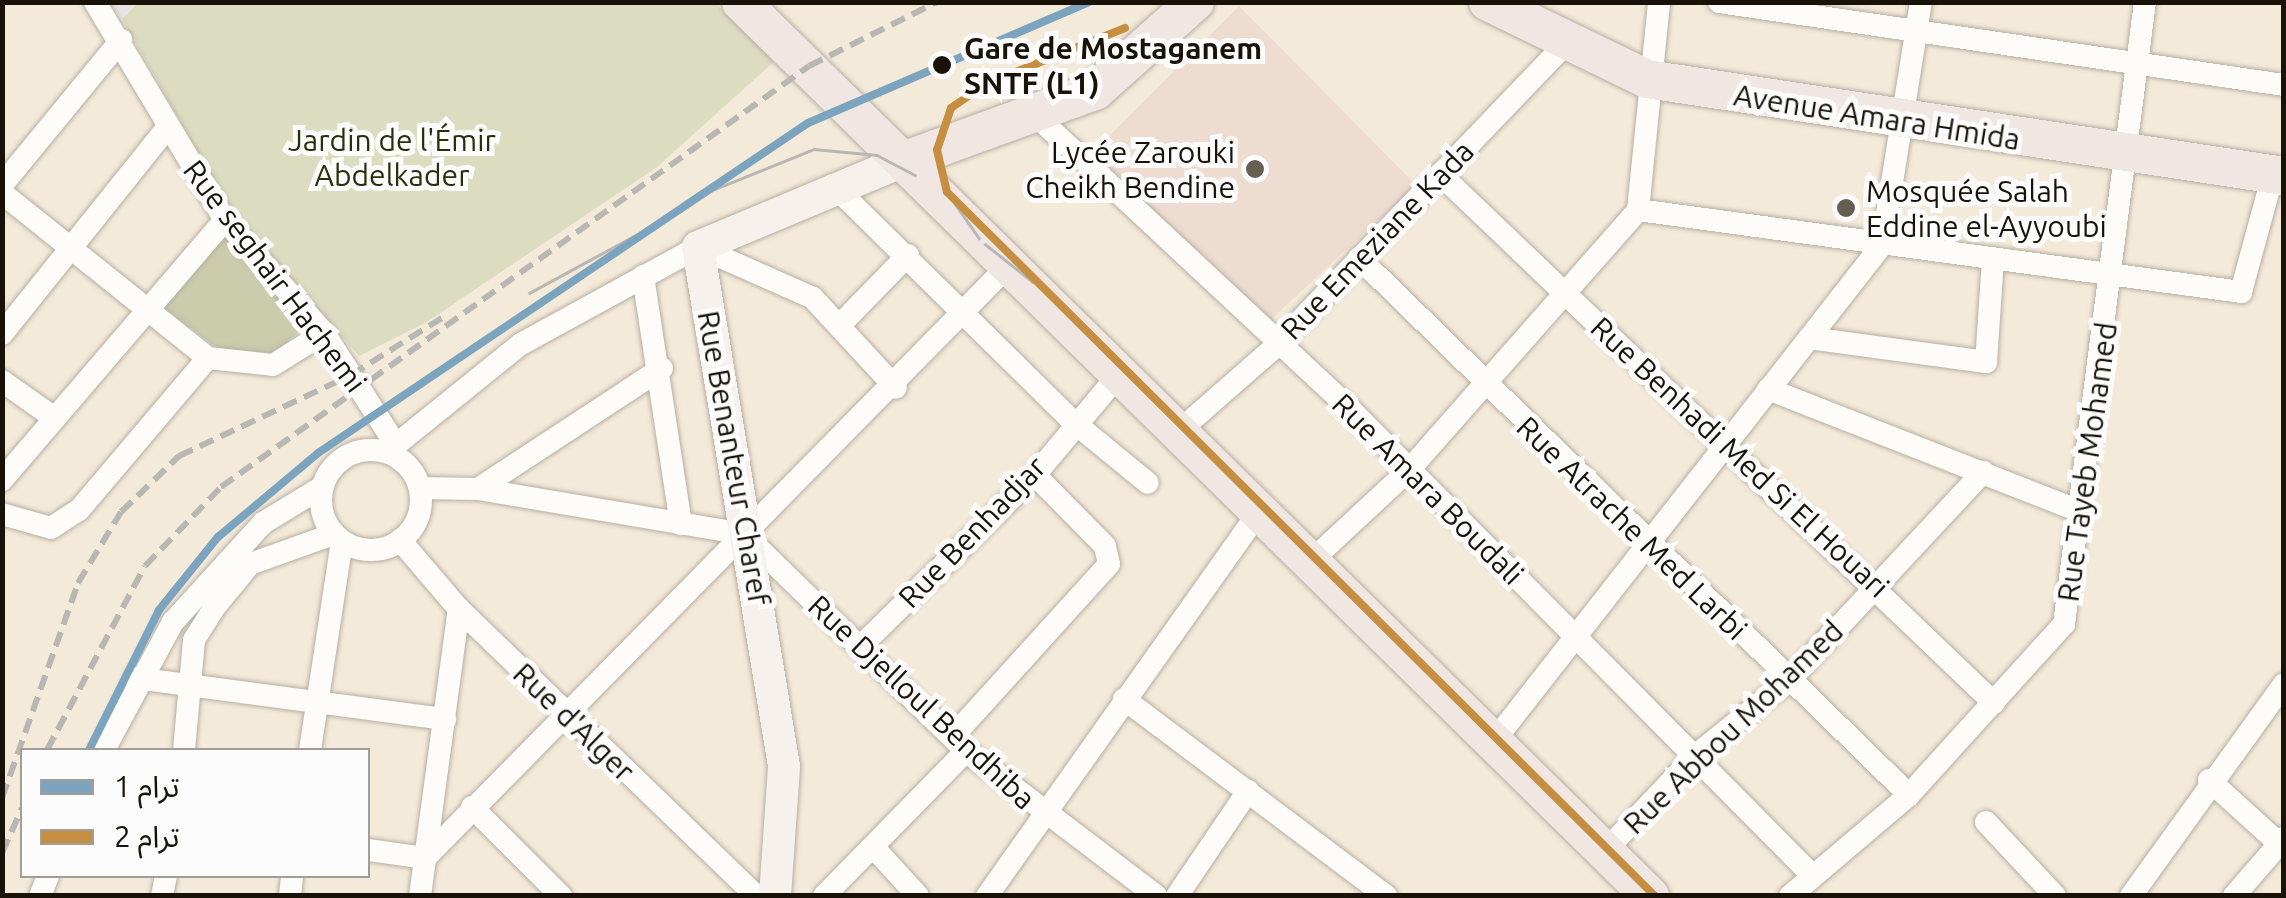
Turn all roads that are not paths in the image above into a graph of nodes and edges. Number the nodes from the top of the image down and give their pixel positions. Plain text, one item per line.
1 (95, 2) edge
2 (740, 2) edge
3 (1194, 2) edge
4 (1488, 2) edge
5 (1659, 2) edge
6 (1719, 2) edge
7 (1921, 2) edge
8 (2145, 2) edge
9 (1916, 32) junction
10 (121, 40) junction
11 (1568, 43) junction
12 (2138, 66) junction
13 (1648, 79) junction
14 (2284, 85) edge
15 (1034, 114) junction
16 (1904, 121) junction
17 (167, 128) junction
18 (2128, 154) junction
19 (908, 159) junction
20 (1440, 174) junction
21 (2278, 175) edge
22 (833, 185) junction
23 (2, 189) edge
24 (1638, 210) junction
25 (225, 220) junction
26 (1882, 245) junction
27 (698, 246) junction
28 (71, 250) junction
29 (908, 255) junction
30 (1359, 258) junction
31 (1993, 259) junction
32 (1010, 264) junction
33 (2113, 274) junction
34 (642, 276) junction
35 (1568, 295) junction
36 (145, 308) junction
37 (964, 310) junction
38 (839, 326) junction
39 (324, 332) junction
40 (2, 334) edge
41 (1809, 338) junction
42 (1275, 347) junction
43 (208, 358) junction
44 (662, 368) junction
45 (1120, 372) junction
46 (2, 381) edge
47 (1481, 382) junction
48 (896, 388) junction
49 (1768, 389) junction
50 (53, 416) junction
51 (1071, 420) junction
52 (1179, 431) junction
53 (391, 448) junction
54 (1723, 450) junction
55 (1409, 470) junction
56 (1983, 472) junction
57 (1035, 475) junction
58 (2, 480) edge
59 (1148, 483) dead end
60 (322, 487) junction
61 (420, 488) junction
62 (478, 489) junction
63 (1260, 511) junction
64 (2080, 511) junction
65 (2, 514) edge
66 (681, 524) junction
67 (744, 534) junction
68 (338, 537) junction
69 (400, 540) junction
70 (1651, 550) junction
71 (1311, 561) junction
72 (1878, 586) junction
73 (459, 609) junction
74 (1574, 634) junction
75 (862, 645) junction
76 (136, 678) junction
77 (1792, 678) junction
78 (191, 681) junction
79 (2284, 684) edge
80 (1124, 699) junction
81 (316, 700) junction
82 (1994, 702) junction
83 (561, 711) junction
84 (445, 719) junction
85 (1494, 741) junction
86 (960, 742) junction
87 (105, 748) edge
88 (184, 748) edge
89 (310, 748) edge
90 (1695, 756) junction
91 (2209, 780) junction
92 (1248, 791) junction
93 (1909, 795) junction
94 (472, 806) junction
95 (1046, 818) junction
96 (1986, 822) dead end
97 (2282, 843) edge
98 (370, 850) edge
99 (876, 850) junction
100 (1605, 851) junction
101 (426, 858) junction
102 (1812, 874) junction
103 (1383, 895) edge
104 (420, 896) edge
105 (561, 896) edge
106 (756, 896) edge
107 (775, 896) edge
108 (824, 896) edge
109 (918, 896) edge
110 (987, 896) edge
111 (1156, 896) edge
112 (1177, 896) edge
113 (1650, 896) edge
114 (1790, 896) edge
115 (2055, 896) edge
116 (2132, 896) edge
117 (2234, 896) edge

1 - 10 street, Rue seghair Hachemi
2 - 19 main road
3 - 15 main road
4 - 11 main road, Avenue Amara Hmida
5 - 13 street
6 - 9 street
7 - 9 street
8 - 12 street, Rue Tayeb Mohamed
9 - 12 street
9 - 16 street
10 - 17 street, Rue seghair Hachemi
10 - 23 street
11 - 13 main road, Avenue Amara Hmida
11 - 20 street, Rue Emeziane Kada
12 - 14 street
12 - 18 street, Rue Tayeb Mohamed
13 - 16 main road, Avenue Amara Hmida
13 - 24 street
15 - 19 main road
15 - 42 street, Rue Amara Boudali
16 - 18 main road, Avenue Amara Hmida
16 - 26 street
17 - 25 street, Rue seghair Hachemi
17 - 28 street
18 - 21 main road, Avenue Amara Hmida
18 - 33 street, Rue Tayeb Mohamed
19 - 22 main road
19 - 32 main road
20 - 30 street, Rue Emeziane Kada
20 - 35 street, Rue Benhadi Med Si El Houari
21 - 33 street
22 - 27 main road
22 - 29 street
23 - 28 street
24 - 26 street
24 - 35 street
25 - 36 street
25 - 39 street, Rue seghair Hachemi
26 - 31 street
26 - 41 street
27 - 34 street
27 - 38 street
27 - 67 main road, Rue Benanteur Charef
28 - 36 street
28 - 40 street
29 - 37 street
29 - 38 street
30 - 42 street, Rue Emeziane Kada
30 - 47 street, Rue Atrache Med Larbi
31 - 33 street
31 - 41 street
32 - 37 street
32 - 45 main road
33 - 64 street, Rue Tayeb Mohamed
34 - 44 street
34 - 53 street
35 - 47 street
35 - 54 street, Rue Benhadi Med Si El Houari
36 - 43 street
36 - 50 street
37 - 48 street
37 - 51 street
38 - 48 street
39 - 43 street
39 - 53 street, Rue seghair Hachemi
41 - 49 street
42 - 52 street, Rue Emeziane Kada
42 - 55 street, Rue Amara Boudali
43 - 65 street
44 - 62 street
44 - 66 street
45 - 51 street, Rue Benhadjar
45 - 52 main road
46 - 50 street
47 - 55 street
47 - 70 street, Rue Atrache Med Larbi
48 - 67 street
49 - 54 street
49 - 56 street
50 - 58 street
51 - 57 street, Rue Benhadjar
51 - 59 street
52 - 63 main road
53 - 60 street
53 - 61 street
54 - 70 street
54 - 72 street, Rue Benhadi Med Si El Houari
55 - 71 street
55 - 74 street, Rue Amara Boudali
56 - 64 street
56 - 72 street, Rue Abbou Mohamed
57 - 75 street, Rue Benhadjar
57 - 86 street
60 - 68 street
60 - 76 street
61 - 62 street
61 - 69 street
62 - 66 street
63 - 71 main road
63 - 80 street
64 - 82 street, Rue Tayeb Mohamed
66 - 67 street
67 - 75 street, Rue Djelloul Bendhiba
67 - 83 street
67 - 107 main road, Rue Benanteur Charef
68 - 69 street
68 - 78 street
68 - 81 street
69 - 73 street, Rue d'Alger
70 - 74 street
70 - 77 street, Rue Atrache Med Larbi
71 - 85 main road
72 - 77 street, Rue Abbou Mohamed
72 - 82 street, Rue Benhadi Med Si El Houari
73 - 83 street, Rue d'Alger
73 - 84 street
74 - 85 street
74 - 90 street, Rue Amara Boudali
75 - 86 street, Rue Djelloul Bendhiba
76 - 78 street
76 - 87 street
77 - 90 street, Rue Abbou Mohamed
77 - 93 street, Rue Atrache Med Larbi
78 - 81 street
78 - 88 street
79 - 91 street
80 - 92 street
80 - 95 street
81 - 84 street
81 - 89 street
82 - 93 street, Rue Tayeb Mohamed
83 - 94 street
83 - 106 street, Rue d'Alger
84 - 101 street
85 - 100 main road
86 - 95 street, Rue Djelloul Bendhiba
86 - 99 street
90 - 100 street, Rue Abbou Mohamed
90 - 102 street, Rue Amara Boudali
91 - 97 street
91 - 116 street
92 - 103 street
92 - 112 street
93 - 102 street, Rue Tayeb Mohamed
94 - 101 street
94 - 105 street
95 - 110 street
95 - 111 street, Rue Djelloul Bendhiba
96 - 115 street
97 - 117 street
98 - 101 street
99 - 108 street
99 - 109 street
100 - 113 main road
101 - 104 street
102 - 114 street, Rue Tayeb Mohamed

